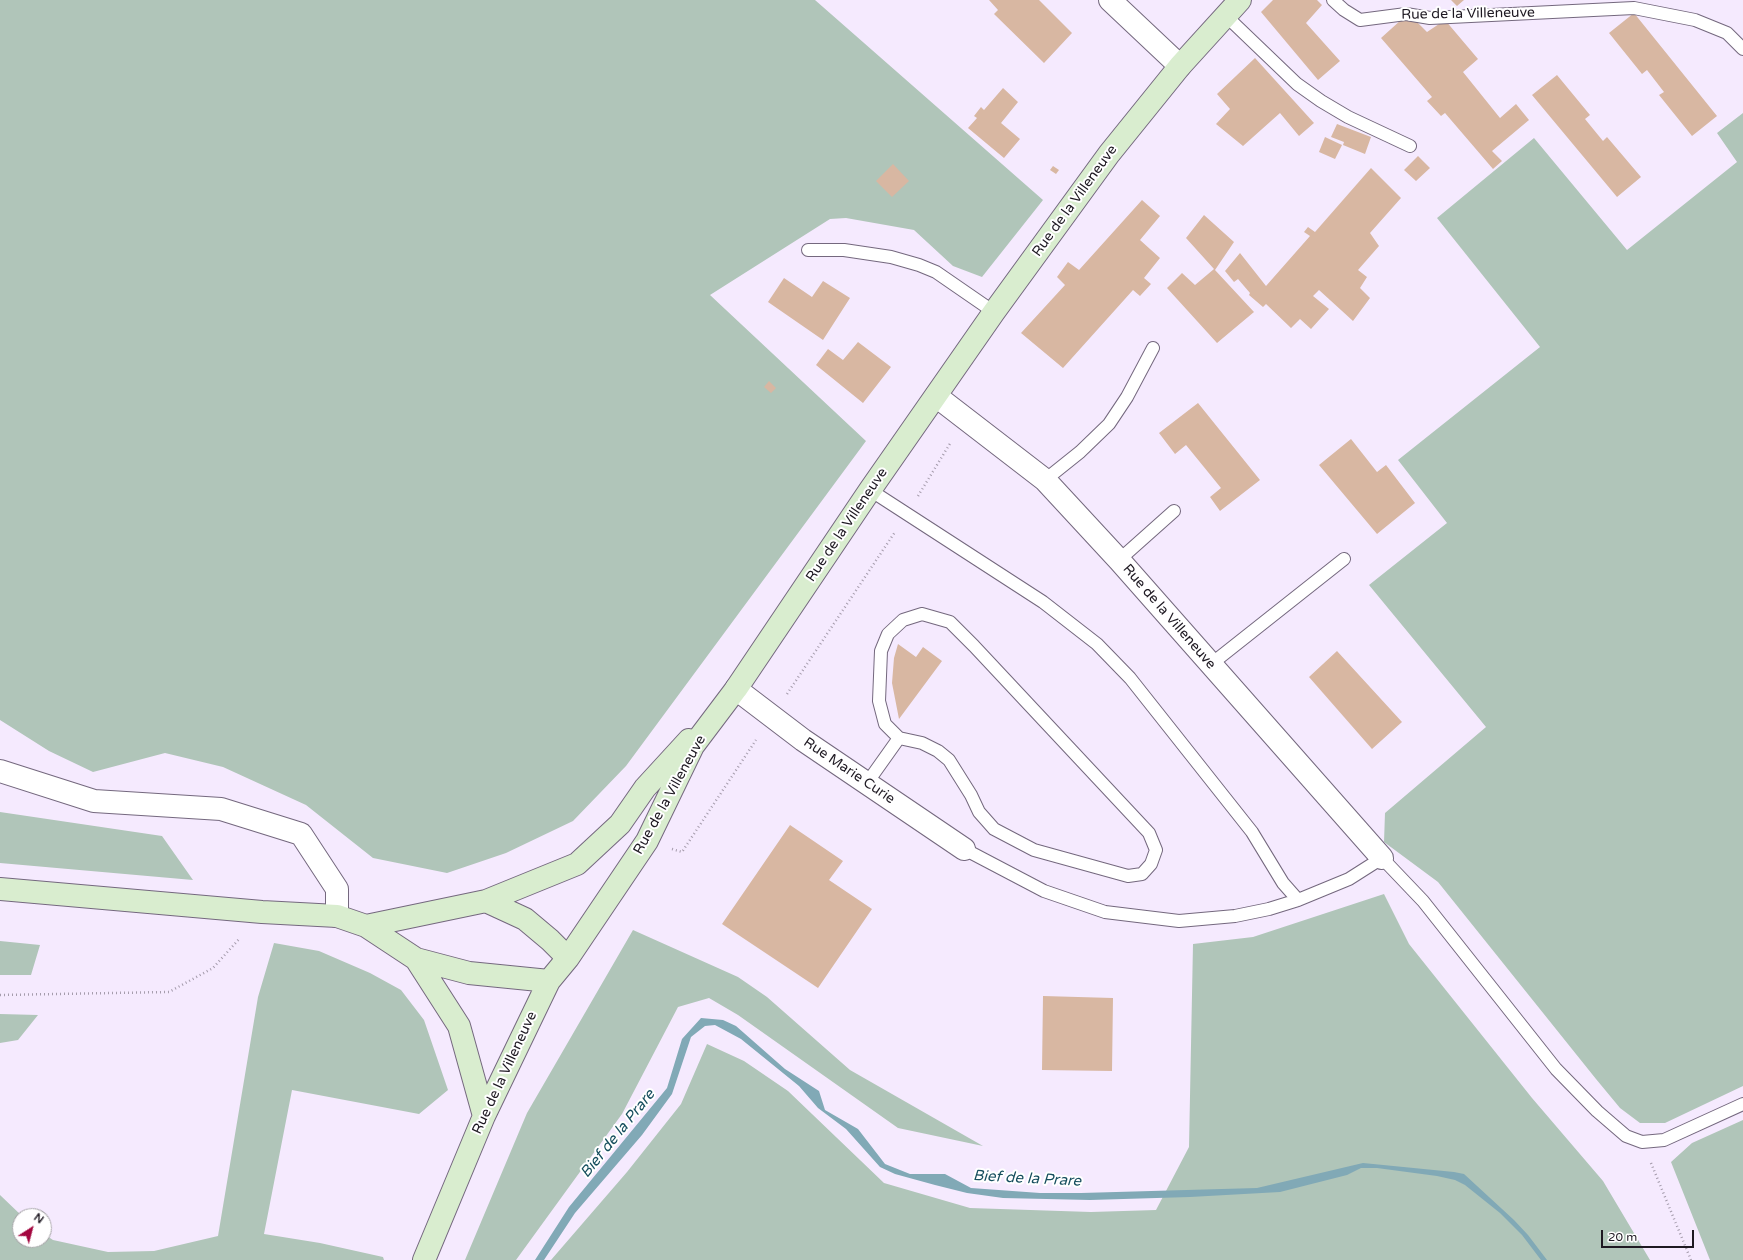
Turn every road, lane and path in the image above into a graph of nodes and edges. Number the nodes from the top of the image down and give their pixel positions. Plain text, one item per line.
1 (1110, 0) edge
2 (1333, 0) edge
3 (1233, 8) edge
4 (1743, 49) edge
5 (1180, 66) junction
6 (1410, 146) dead end
7 (808, 250) dead end
8 (994, 312) junction
9 (1153, 348) dead end
10 (936, 396) junction
11 (1045, 480) junction
12 (870, 490) junction
13 (1174, 511) dead end
14 (1344, 559) dead end
15 (1119, 560) junction
16 (1210, 665) junction
17 (736, 689) junction
18 (899, 738) junction
19 (0, 771) edge
20 (867, 783) junction
21 (964, 849) joint
22 (1382, 858) junction
23 (0, 889) edge
24 (1298, 900) junction
25 (486, 901) junction
26 (262, 912) junction
27 (337, 916) junction
28 (366, 926) junction
29 (568, 958) junction
30 (416, 959) junction
31 (549, 981) junction
32 (0, 995) edge
33 (1743, 1104) edge
34 (484, 1116) junction
35 (1642, 1142) junction
36 (424, 1260) edge
37 (1691, 1260) edge

1 - 5 street
2 - 4 lane, Rue de la Villeneuve
3 - 5 main road, Rue de la Villeneuve
3 - 6 lane, Rue de la Villeneuve
5 - 8 main road, Rue de la Villeneuve
7 - 8 lane
8 - 10 main road, Rue de la Villeneuve
9 - 11 lane
10 - 11 street, Rue de la Villeneuve
10 - 12 main road, Rue de la Villeneuve
11 - 15 street, Rue de la Villeneuve
12 - 17 main road, Rue de la Villeneuve
12 - 24 lane
13 - 15 lane
14 - 16 lane
15 - 16 street, Rue de la Villeneuve
16 - 22 street, Rue de la Villeneuve
17 - 20 street, Rue Marie Curie
17 - 25 main road
17 - 29 main road, Rue de la Villeneuve
18 - 18 lane
18 - 20 lane
19 - 27 street
20 - 21 street, Rue Marie Curie
21 - 24 lane
22 - 24 lane
22 - 35 lane
23 - 26 main road
25 - 28 main road
25 - 29 main road
26 - 27 main road
26 - 32 path
27 - 28 main road
28 - 30 main road
29 - 31 main road, Rue de la Villeneuve
30 - 31 main road
30 - 34 main road
31 - 34 main road, Rue de la Villeneuve
33 - 35 lane
34 - 36 main road, Rue de la Villeneuve
35 - 37 path

